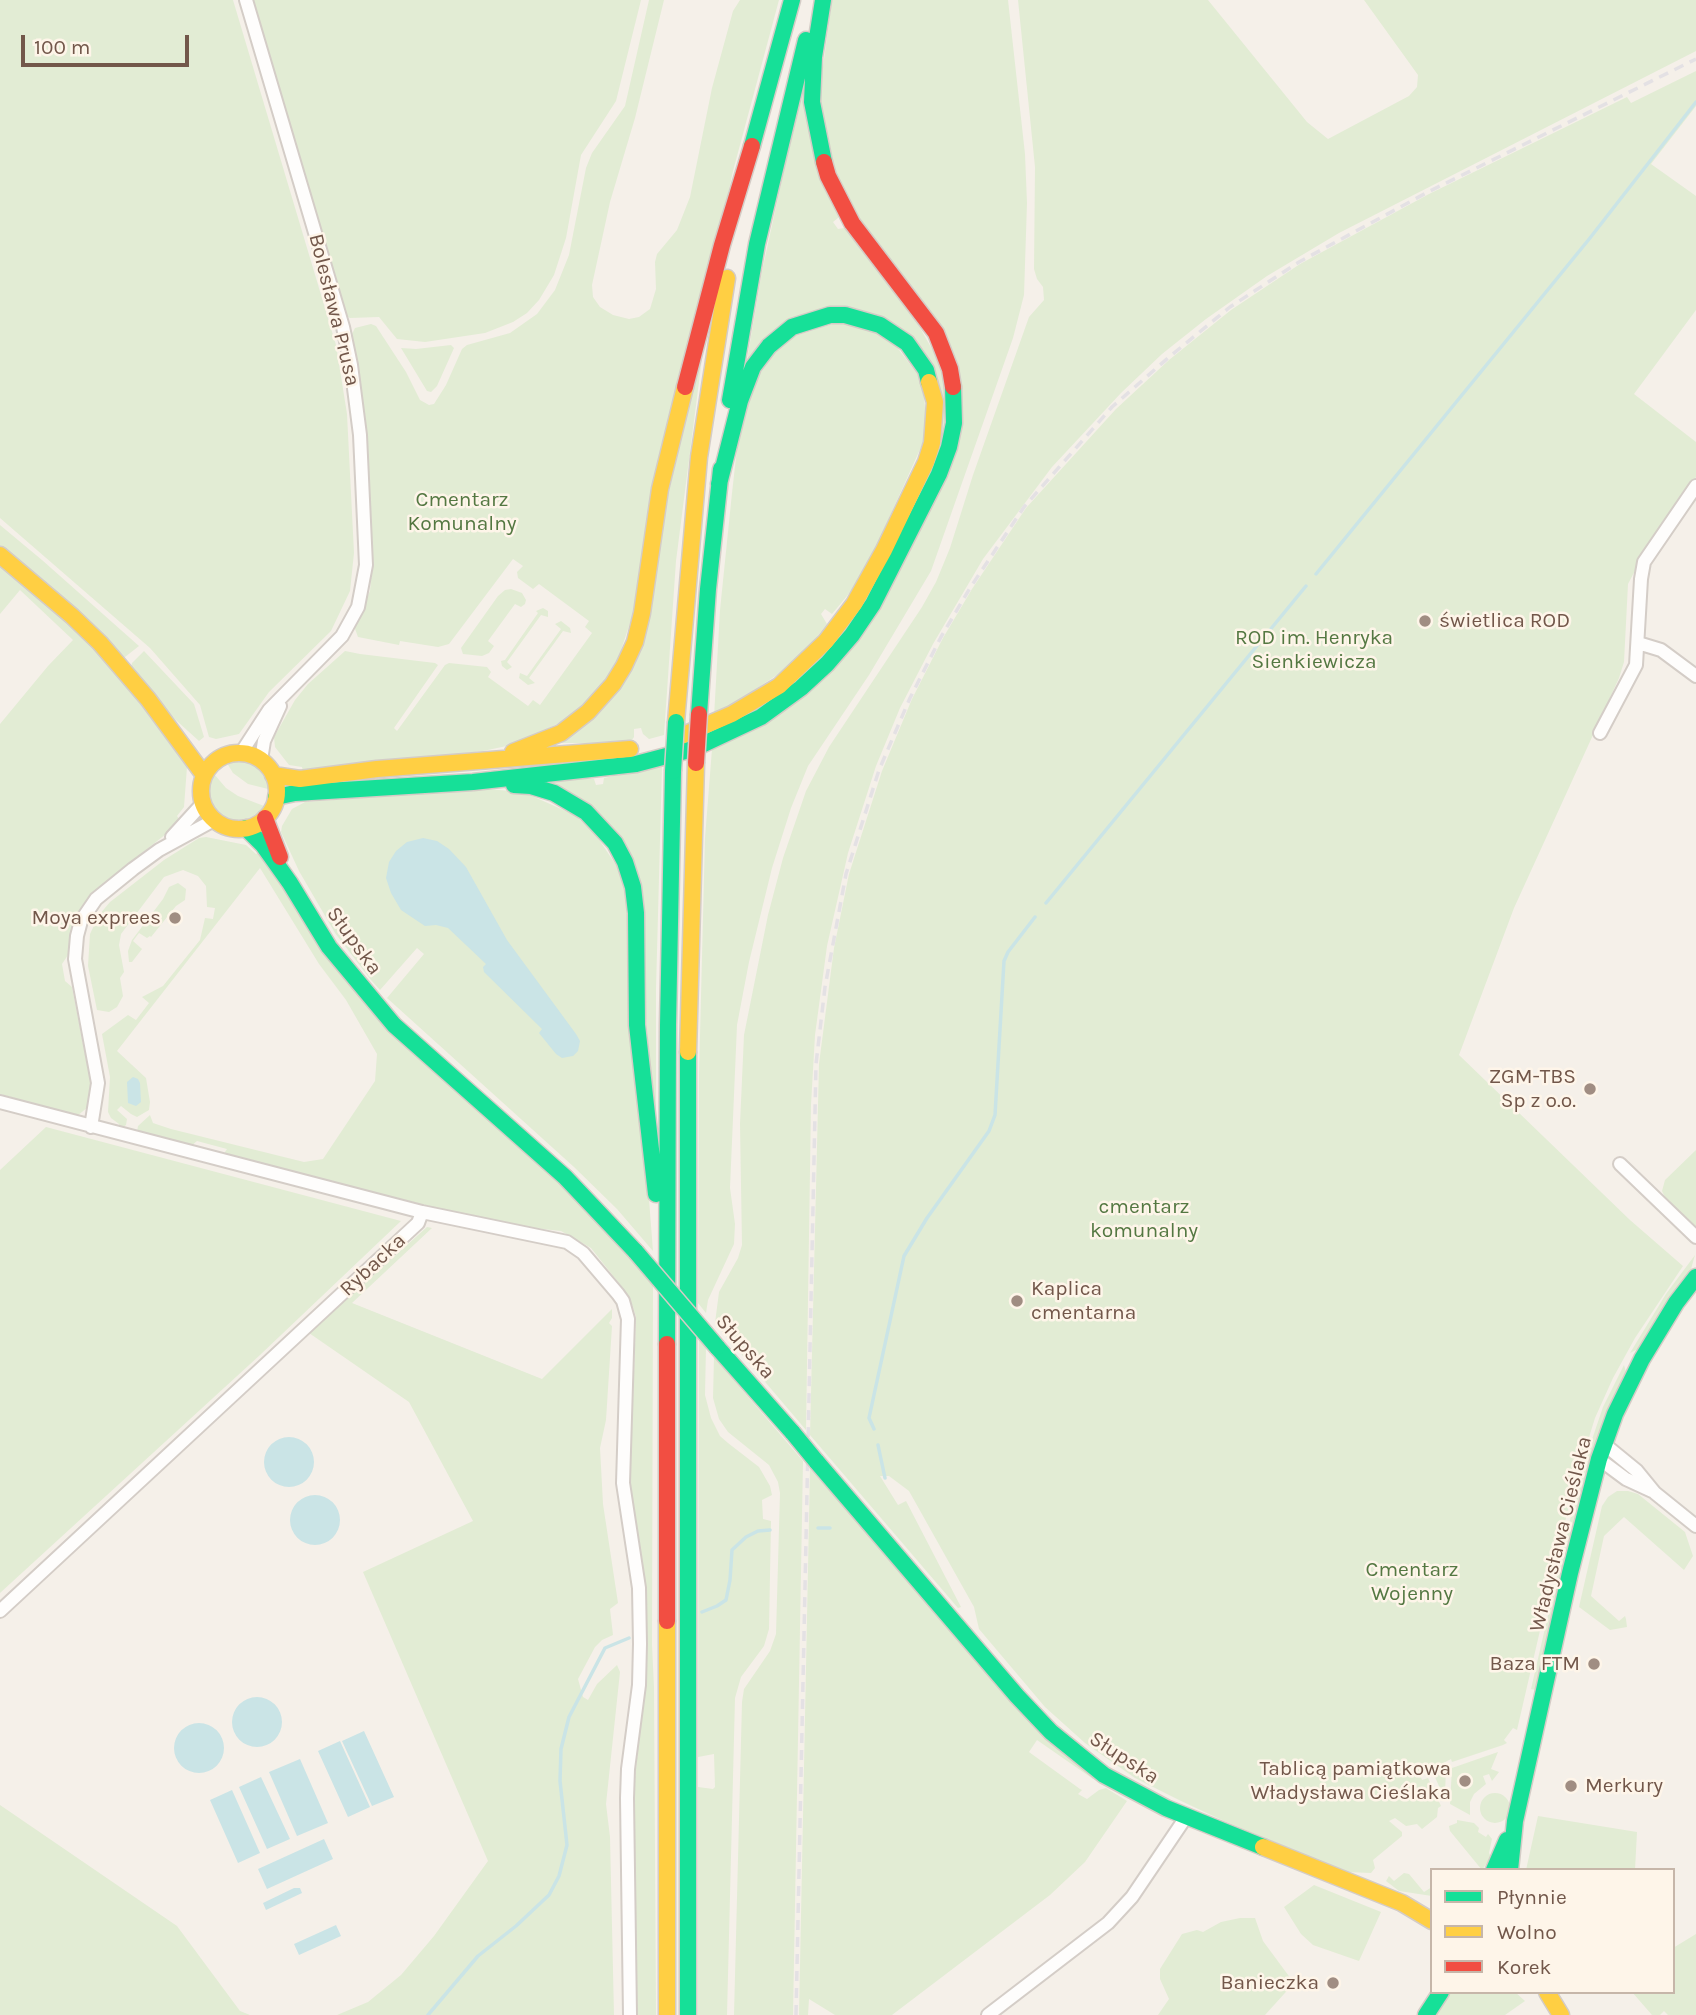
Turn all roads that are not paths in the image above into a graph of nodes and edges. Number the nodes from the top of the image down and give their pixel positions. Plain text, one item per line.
1 (246, 0) edge
2 (792, 0) edge
3 (817, 0) edge
4 (823, 0) edge
5 (746, 168) junction
6 (719, 484) junction
7 (1696, 486) edge
8 (0, 555) edge
9 (1638, 643) junction
10 (1696, 676) edge
11 (290, 688) junction
12 (148, 699) junction
13 (1600, 733) dead end
14 (241, 753) junction
15 (217, 760) junction
16 (261, 760) junction
17 (484, 761) junction
18 (204, 775) junction
19 (273, 775) junction
20 (473, 782) junction
21 (276, 797) junction
22 (203, 803) junction
23 (265, 818) junction
24 (214, 820) junction
25 (246, 828) junction
26 (159, 850) junction
27 (290, 883) junction
28 (0, 1102) edge
29 (91, 1127) junction
30 (1620, 1164) dead end
31 (422, 1212) junction
32 (1696, 1237) edge
33 (667, 1262) junction
34 (1696, 1277) edge
35 (1602, 1452) junction
36 (1621, 1475) junction
37 (1590, 1490) junction
38 (1655, 1493) junction
39 (1696, 1527) edge
40 (0, 1611) edge
41 (1186, 1817) junction
42 (1515, 1821) junction
43 (1495, 1868) edge
44 (1510, 1868) edge
45 (1430, 1904) edge
46 (1406, 1905) junction
47 (1430, 1920) edge
48 (1440, 1994) edge
49 (630, 2015) edge
50 (667, 2015) edge
51 (688, 2015) edge
52 (988, 2015) edge
53 (1426, 2015) edge

1 - 11 street, Bolesława Prusa
2 - 5 main road
3 - 6 main road
4 - 20 main road
5 - 17 main road
5 - 33 main road, bridge
6 - 17 main road
6 - 51 main road, bridge
7 - 9 street
8 - 12 main road
9 - 10 street
9 - 13 street
11 - 14 street, Bolesława Prusa
11 - 16 street, Bolesława Prusa
12 - 15 main road
12 - 18 main road
14 - 15 main road
14 - 16 main road
15 - 18 main road
16 - 19 main road
17 - 19 main road
18 - 22 main road
19 - 21 main road
20 - 21 main road
20 - 33 main road
21 - 23 main road
22 - 24 main road
22 - 26 street
23 - 25 main road
23 - 27 main road, Słupska
24 - 25 main road
24 - 26 street
25 - 27 main road, Słupska
26 - 29 street
27 - 41 main road, Słupska, bridge
28 - 29 street, Rybacka
29 - 31 street, Rybacka
30 - 32 street
31 - 40 street, Rybacka
31 - 49 street
33 - 50 main road
34 - 35 main road, Władysława Cieślaka
35 - 36 street
35 - 37 main road, Władysława Cieślaka
35 - 38 street
36 - 37 street
36 - 38 street
37 - 42 main road, Władysława Cieślaka
38 - 39 street
41 - 46 main road, Słupska
41 - 52 street
42 - 43 main road, Władysława Cieślaka
42 - 44 main road, Władysława Cieślaka
45 - 46 main road, Słupska
46 - 47 main road, Słupska
48 - 53 main road

